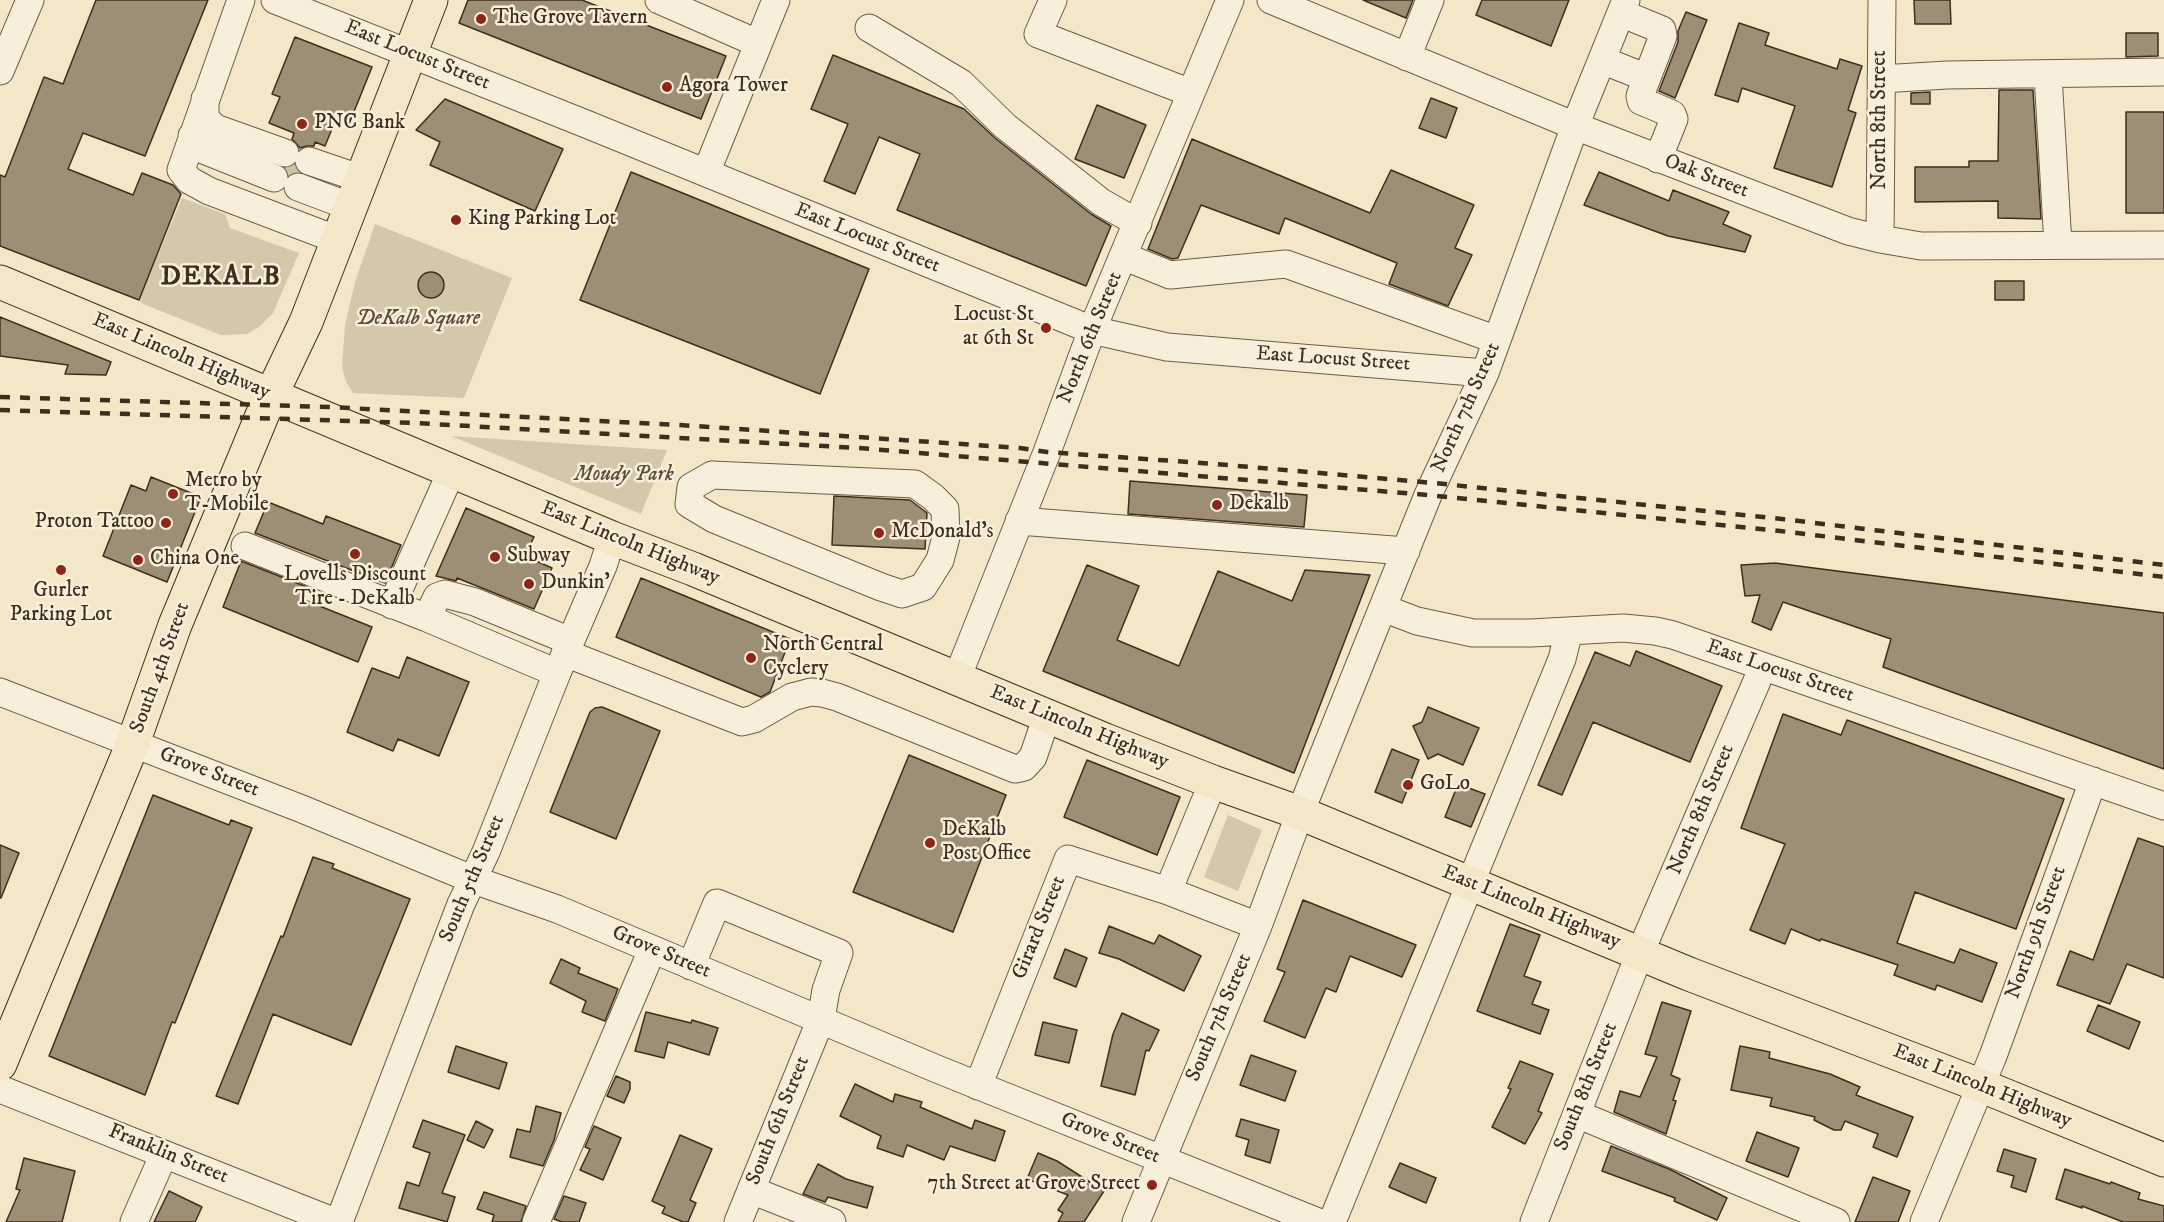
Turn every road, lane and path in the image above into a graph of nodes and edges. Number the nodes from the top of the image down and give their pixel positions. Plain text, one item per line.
1 (30, 0) edge
2 (241, 0) edge
3 (275, 0) edge
4 (431, 0) edge
5 (659, 0) edge
6 (776, 0) edge
7 (1053, 0) edge
8 (1230, 0) edge
9 (1271, 0) edge
10 (1430, 0) edge
11 (1882, 0) edge
12 (1623, 6) edge
13 (708, 10) edge
14 (869, 28) dead end
15 (757, 43) junction
16 (410, 54) junction
17 (1407, 57) junction
18 (1602, 60) junction
19 (0, 71) edge
20 (2164, 72) edge
21 (2048, 75) junction
22 (1647, 78) junction
23 (1881, 79) junction
24 (1191, 93) junction
25 (198, 119) junction
26 (1575, 126) junction
27 (1658, 159) junction
28 (292, 170) junction
29 (706, 173) junction
30 (356, 194) junction
31 (1138, 223) junction
32 (1880, 239) junction
33 (338, 240) junction
34 (2058, 245) junction
35 (2164, 245) edge
36 (1124, 256) junction
37 (0, 282) edge
38 (1092, 330) junction
39 (1497, 340) junction
40 (1485, 373) junction
41 (271, 395) junction
42 (452, 470) junction
43 (1019, 522) junction
44 (612, 538) junction
45 (244, 546) dead end
46 (1406, 551) junction
47 (881, 587) joint
48 (393, 605) junction
49 (1383, 608) junction
50 (1569, 631) junction
51 (564, 656) junction
52 (1763, 667) junction
53 (957, 678) junction
54 (0, 692) edge
55 (1047, 716) junction
56 (133, 743) junction
57 (2093, 781) junction
58 (1213, 782) junction
59 (2164, 806) edge
60 (1300, 813) junction
61 (474, 880) junction
62 (1471, 884) junction
63 (1168, 891) junction
64 (1258, 926) junction
65 (652, 950) junction
66 (1640, 953) junction
67 (692, 966) junction
68 (821, 1019) junction
69 (0, 1064) edge
70 (978, 1086) junction
71 (1982, 1086) junction
72 (0, 1089) edge
73 (1577, 1114) junction
74 (164, 1154) junction
75 (1161, 1159) junction
76 (2164, 1160) edge
77 (751, 1190) junction
78 (134, 1222) edge
79 (337, 1222) edge
80 (536, 1222) edge
81 (738, 1222) edge
82 (832, 1222) edge
83 (1136, 1222) edge
84 (1318, 1222) edge
85 (1332, 1222) edge
86 (1534, 1222) edge
87 (1836, 1222) edge
88 (1924, 1222) edge

1 - 19 street
2 - 25 street
3 - 16 street, East Locust Street
4 - 16 main road, South 4th Street
5 - 13 street
6 - 15 street
7 - 24 street
8 - 24 street, North 6th Street
9 - 17 street, Oak Street
10 - 17 street
11 - 23 street, North 8th Street
12 - 18 street, North 7th Street
12 - 22 street
13 - 15 street
14 - 31 street
15 - 29 street
16 - 29 street, East Locust Street
16 - 30 main road, South 4th Street
17 - 26 street, Oak Street
18 - 22 street
18 - 26 street, North 7th Street
20 - 21 street
21 - 23 street
21 - 34 street
22 - 27 street
23 - 32 street, North 8th Street
24 - 31 street, North 6th Street
25 - 28 street
25 - 28 street
25 - 33 street
26 - 27 street, Oak Street
26 - 39 street, North 7th Street
27 - 32 street, Oak Street
28 - 30 street
29 - 38 street, East Locust Street
30 - 33 main road, South 4th Street
31 - 36 street, North 6th Street
32 - 34 street, Oak Street
33 - 41 main road, South 4th Street
34 - 35 street, Oak Street
36 - 38 street, North 6th Street
36 - 39 street
37 - 41 main road, East Lincoln Highway
38 - 40 street, East Locust Street
38 - 43 street, North 6th Street
39 - 40 street, North 7th Street
40 - 46 street, North 7th Street
41 - 42 main road, East Lincoln Highway
41 - 56 main road, South 4th Street
42 - 44 main road, East Lincoln Highway
42 - 48 street
43 - 46 street
43 - 53 street, North 6th Street
44 - 51 street, South 5th Street
44 - 53 main road, East Lincoln Highway
45 - 48 street
46 - 49 street, North 7th Street
47 - 47 street
48 - 51 street
49 - 50 street, East Locust Street
49 - 60 street, North 7th Street
50 - 52 street, East Locust Street
50 - 62 street
51 - 55 street
51 - 61 street, South 5th Street
52 - 57 street, East Locust Street
52 - 66 street, North 8th Street
53 - 55 main road, East Lincoln Highway
54 - 56 street, Grove Street
55 - 58 main road, East Lincoln Highway
56 - 61 street, Grove Street
56 - 69 main road, South 4th Street
57 - 59 street, East Locust Street
57 - 71 street, North 9th Street
58 - 60 main road, East Lincoln Highway
58 - 63 street
60 - 62 main road, East Lincoln Highway
60 - 64 street, South 7th Street
61 - 65 street, Grove Street
61 - 79 street, South 5th Street
62 - 66 main road, East Lincoln Highway
62 - 85 street
63 - 64 street, Girard Street
63 - 70 street, Girard Street
64 - 75 street, South 7th Street
65 - 67 street, Grove Street
65 - 80 street
66 - 71 main road, East Lincoln Highway
66 - 73 street, South 8th Street
67 - 68 street, Grove Street
67 - 68 street, South 6th Street
68 - 70 street, Grove Street
68 - 77 street, South 6th Street
70 - 75 street, Grove Street
71 - 76 main road, East Lincoln Highway
71 - 88 street, North 9th Street
72 - 74 street, Franklin Street
73 - 86 street, South 8th Street
73 - 87 street
74 - 78 street
74 - 79 street, Franklin Street
75 - 83 street, South 7th Street
75 - 84 street, Grove Street
77 - 81 street, South 6th Street
77 - 82 street

